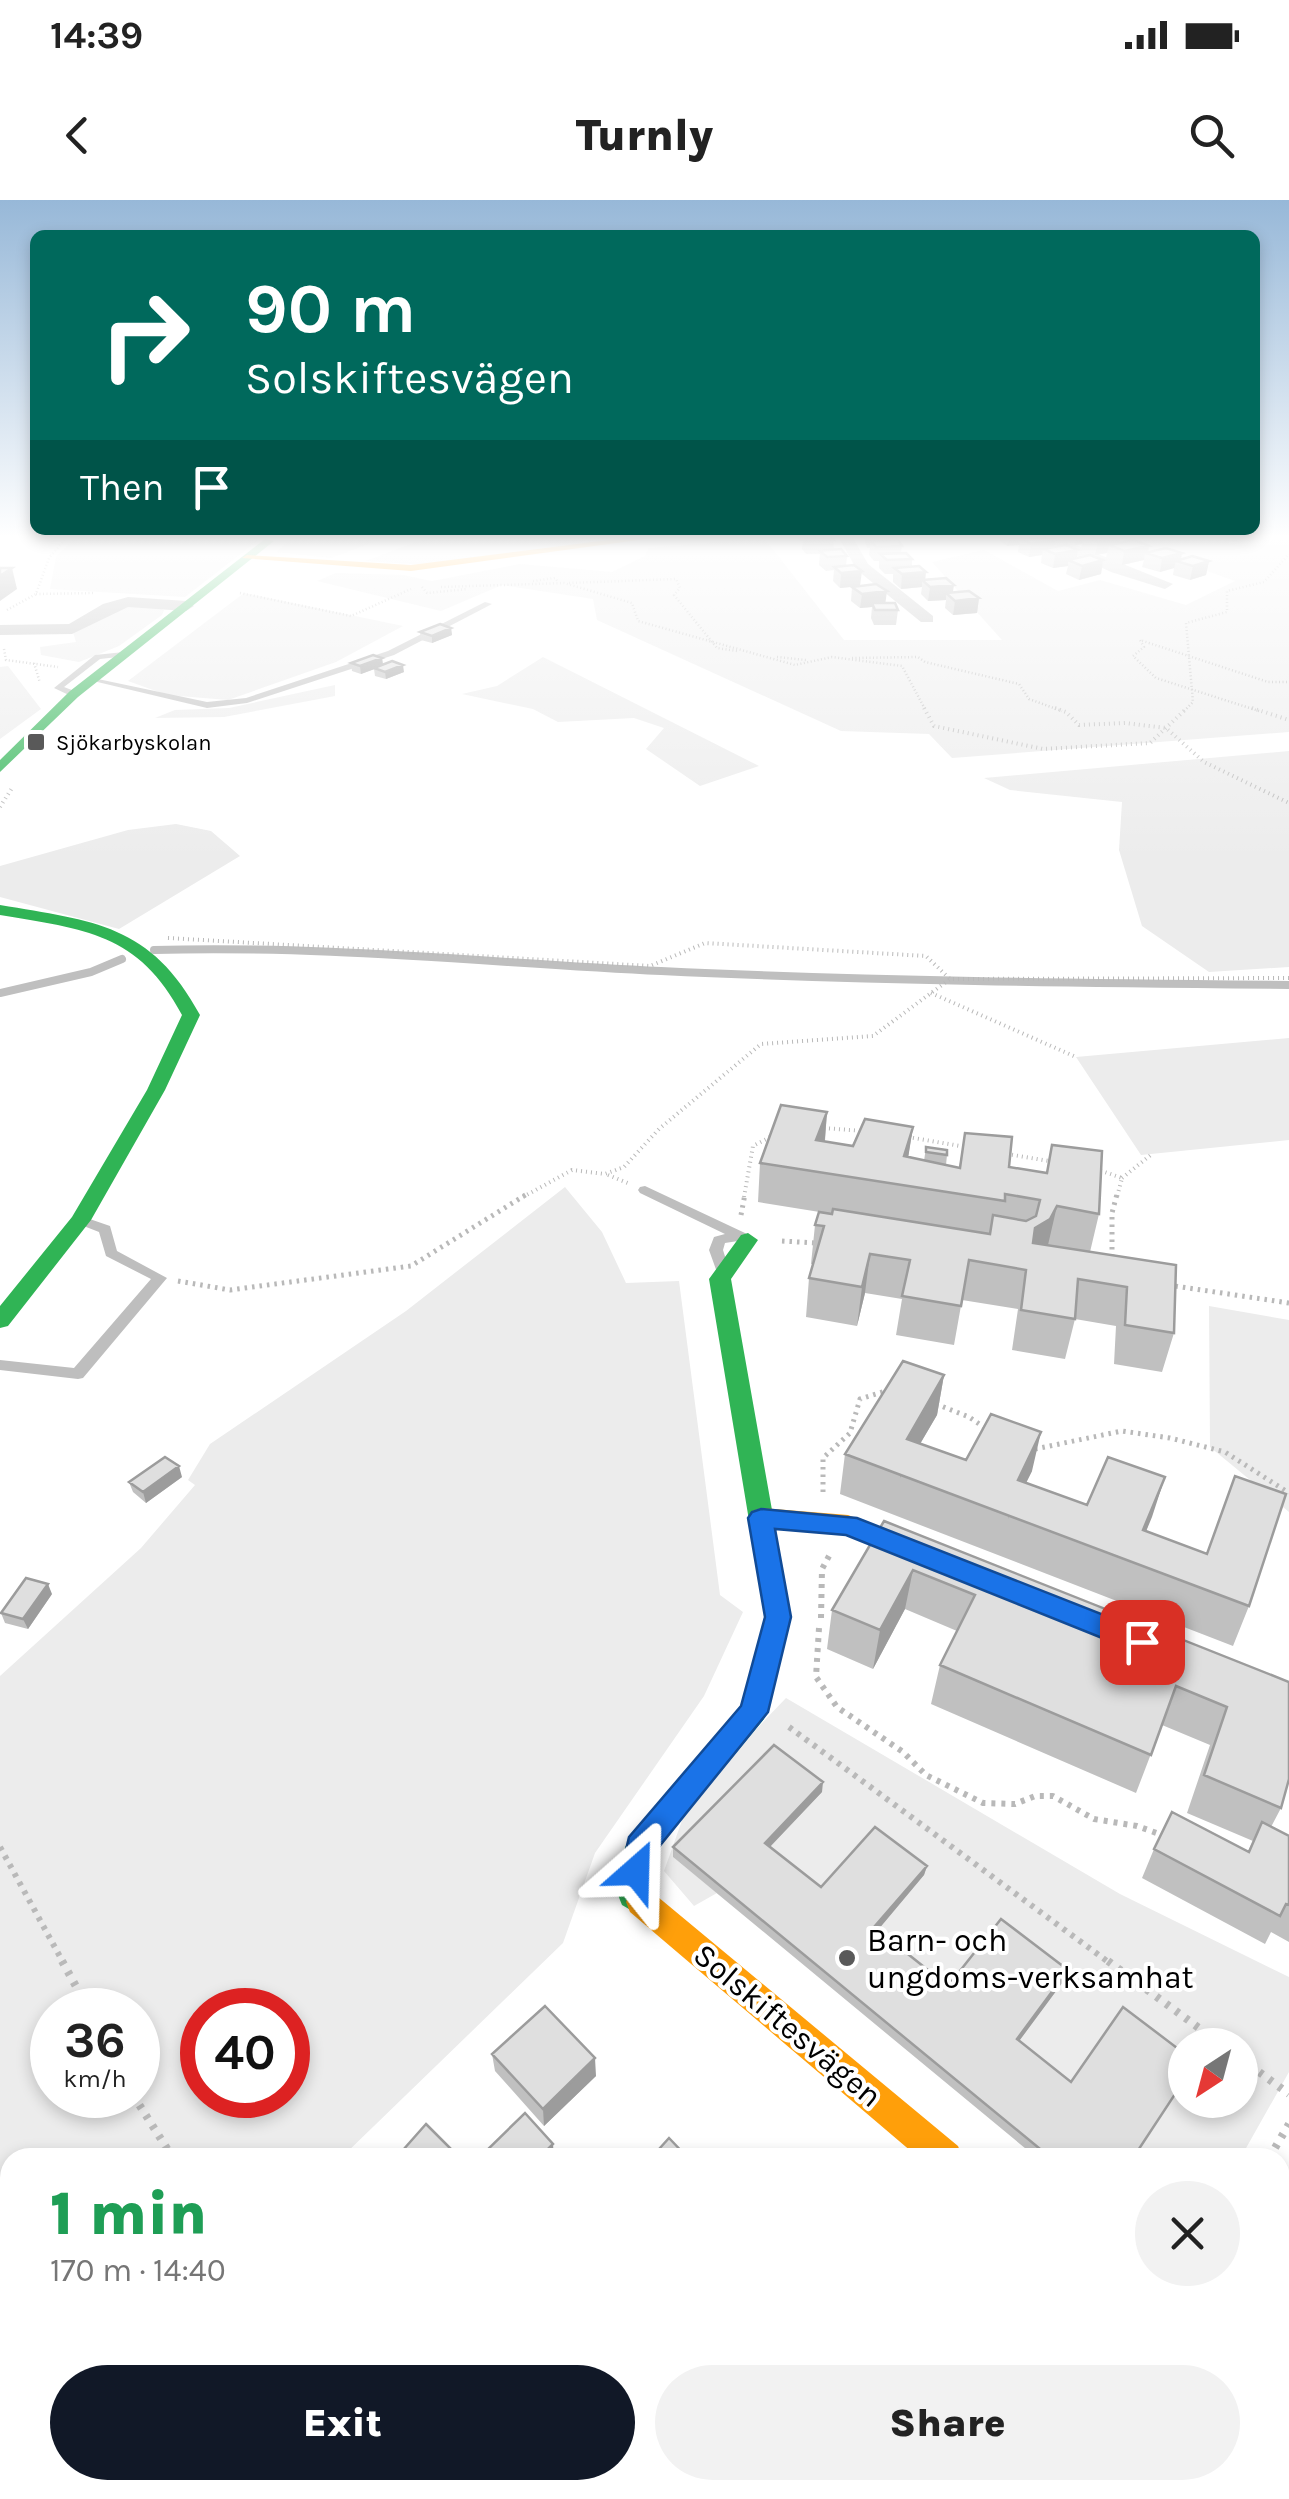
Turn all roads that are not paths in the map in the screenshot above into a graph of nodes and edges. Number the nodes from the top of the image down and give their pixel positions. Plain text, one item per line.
1 (135, 645) edge
2 (406, 645) edge
3 (124, 654) junction
4 (83, 687) junction
5 (0, 768) edge
6 (0, 910) edge
7 (645, 1190) dead end
8 (81, 1220) junction
9 (744, 1238) joint
10 (0, 1321) edge
11 (0, 1366) edge
12 (761, 1518) junction
13 (958, 1569) edge
14 (934, 2148) edge

1 - 3 street
2 - 4 lane
3 - 4 street
3 - 4 lane
4 - 5 street
6 - 8 street
7 - 9 lane
8 - 10 street
8 - 11 lane
9 - 12 street, Solskiftesvägen
12 - 13 street
12 - 14 street, Solskiftesvägen

